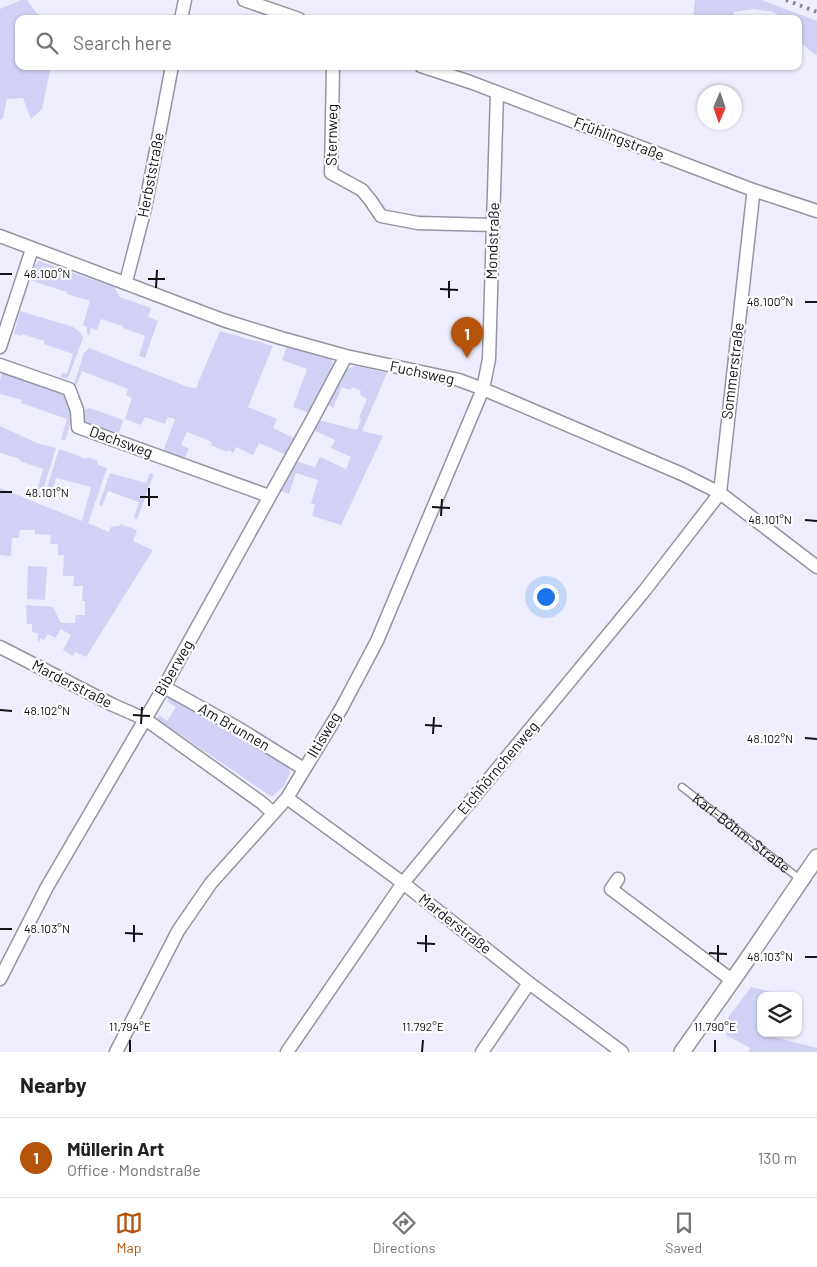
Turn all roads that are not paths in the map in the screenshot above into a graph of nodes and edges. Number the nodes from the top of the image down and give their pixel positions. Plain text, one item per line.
1 (185, 0) edge
2 (244, 0) edge
3 (182, 15) edge
4 (287, 15) edge
5 (171, 70) edge
6 (333, 70) edge
7 (433, 70) edge
8 (497, 92) junction
9 (753, 190) junction
10 (817, 211) edge
11 (494, 225) junction
12 (0, 236) edge
13 (32, 248) junction
14 (126, 282) junction
15 (0, 347) edge
16 (346, 356) junction
17 (0, 365) edge
18 (483, 389) junction
19 (720, 493) junction
20 (269, 496) junction
21 (817, 566) edge
22 (0, 647) edge
23 (164, 686) junction
24 (145, 719) junction
25 (304, 769) junction
26 (682, 787) dead end
27 (287, 798) junction
28 (273, 813) junction
29 (817, 857) edge
30 (618, 880) dead end
31 (801, 880) junction
32 (403, 883) junction
33 (0, 979) edge
34 (732, 981) junction
35 (530, 983) junction
36 (116, 1052) edge
37 (287, 1052) edge
38 (482, 1052) edge
39 (622, 1052) edge
40 (682, 1052) edge

1 - 3 street
2 - 4 street
5 - 14 street, Herbststraße
6 - 11 street, Sternweg
7 - 8 street, Frühlingstraße
8 - 9 street, Frühlingstraße
8 - 11 street, Mondstraße
9 - 10 street, Frühlingstraße
9 - 19 street, Sommerstraße
11 - 18 street, Mondstraße
12 - 13 street, Fuchsweg
13 - 14 street, Fuchsweg
13 - 15 street
14 - 16 street, Fuchsweg
16 - 18 street, Fuchsweg
16 - 20 street, Biberweg
17 - 20 street, Dachsweg
18 - 19 street, Fuchsweg
18 - 25 street, Iltisweg
19 - 21 street, Fuchsweg
19 - 32 street, Eichhörnchenweg
20 - 23 street, Biberweg
22 - 24 street, Marderstraße
23 - 24 street, Biberweg
23 - 25 street, Am Brunnen
24 - 28 street
24 - 33 street, Biberweg
25 - 27 street, Iltisweg
26 - 31 lane, Karl-Böhm-Straße
27 - 28 street, Iltisweg
27 - 32 street, Marderstraße
28 - 36 street, Iltisweg
29 - 31 street, Karl-Böhm-Straße
30 - 34 street
31 - 34 street, Karl-Böhm-Straße
32 - 35 street, Marderstraße
32 - 37 street, Eichhörnchenweg
34 - 40 street, Karl-Böhm-Straße
35 - 38 street
35 - 39 street, Marderstraße

